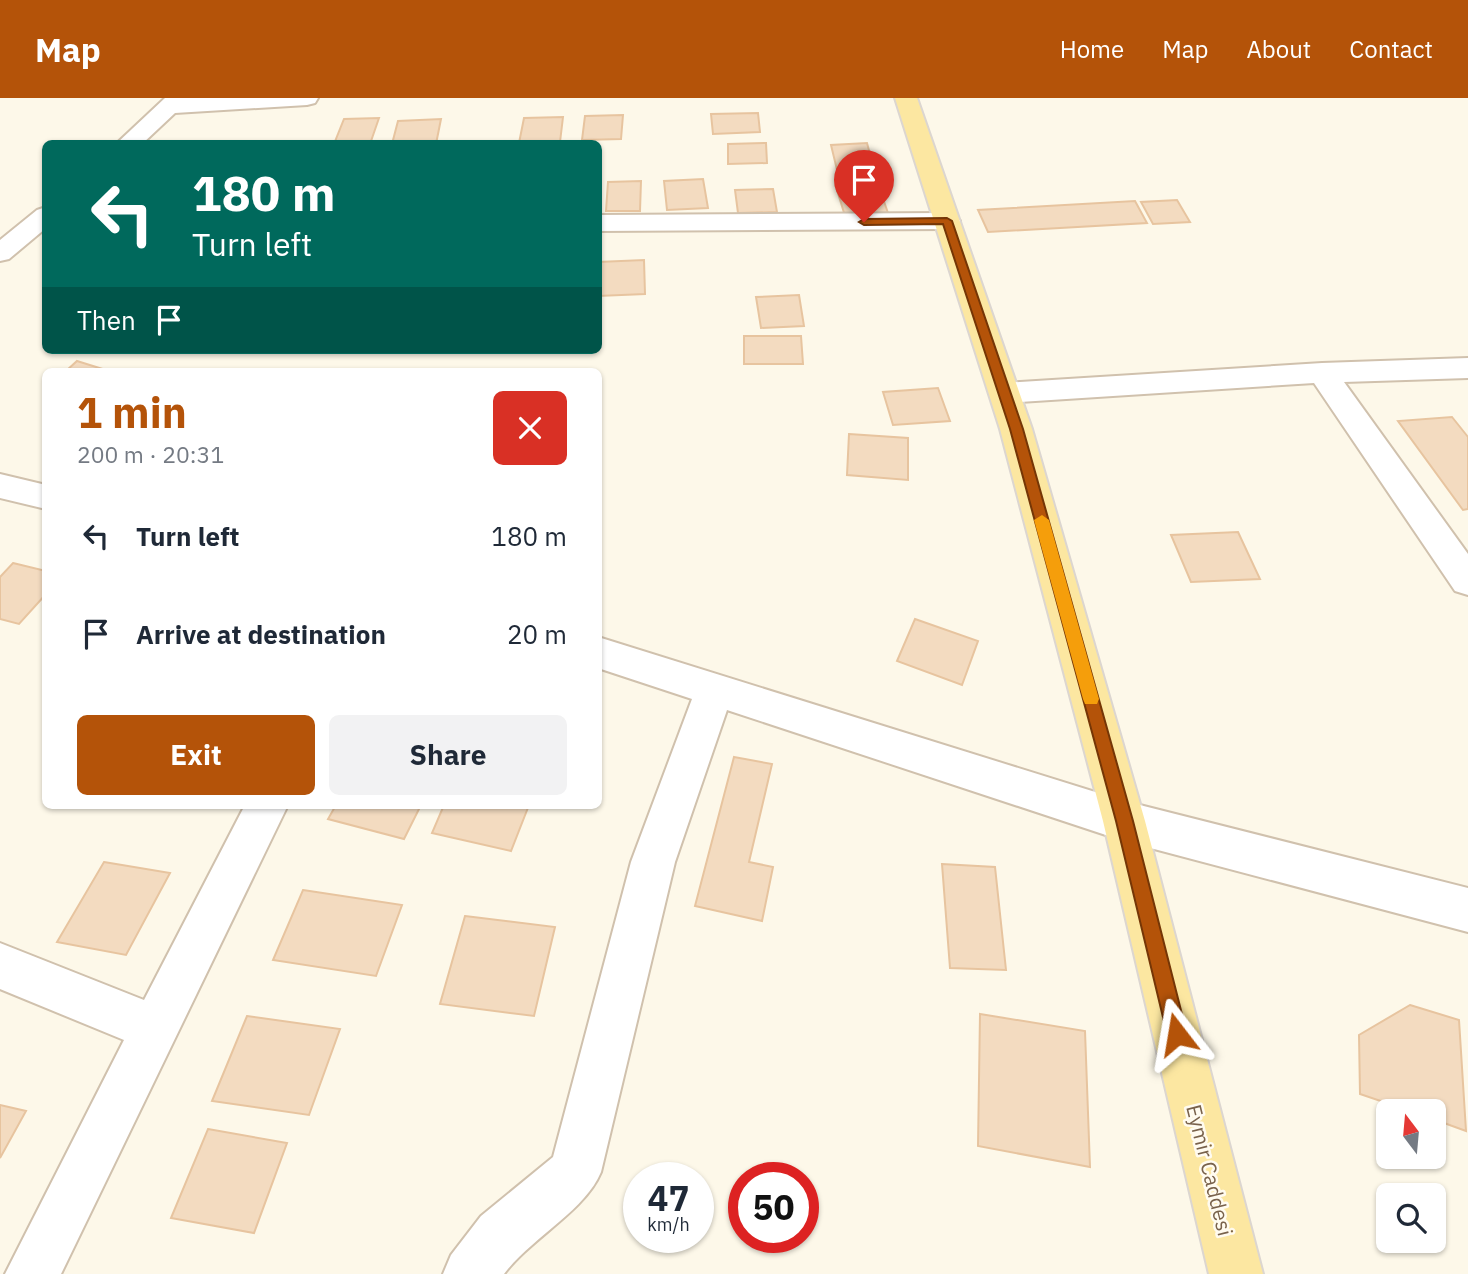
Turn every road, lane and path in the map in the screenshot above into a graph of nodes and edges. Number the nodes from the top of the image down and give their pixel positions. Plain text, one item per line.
1 (307, 98) edge
2 (906, 98) edge
3 (175, 102) edge
4 (132, 140) edge
5 (42, 218) edge
6 (947, 221) junction
7 (602, 223) edge
8 (0, 253) edge
9 (1468, 368) edge
10 (1322, 373) junction
11 (1004, 393) junction
12 (0, 486) edge
13 (42, 497) edge
14 (1468, 581) edge
15 (602, 653) edge
16 (715, 690) junction
17 (265, 809) edge
18 (1124, 821) junction
19 (1468, 910) edge
20 (0, 967) edge
21 (154, 1028) junction
22 (32, 1274) edge
23 (470, 1274) edge
24 (1236, 1274) edge

1 - 3 street
2 - 6 main road, Eymir Caddesi
3 - 4 street
5 - 8 street
6 - 7 street
6 - 11 main road, Eymir Caddesi
9 - 10 street
10 - 11 street
10 - 14 street
11 - 18 main road, Eymir Caddesi
12 - 13 street
15 - 16 street
16 - 18 street
16 - 23 street
17 - 21 street
18 - 19 street
18 - 24 main road, Eymir Caddesi
20 - 21 street
21 - 22 street

